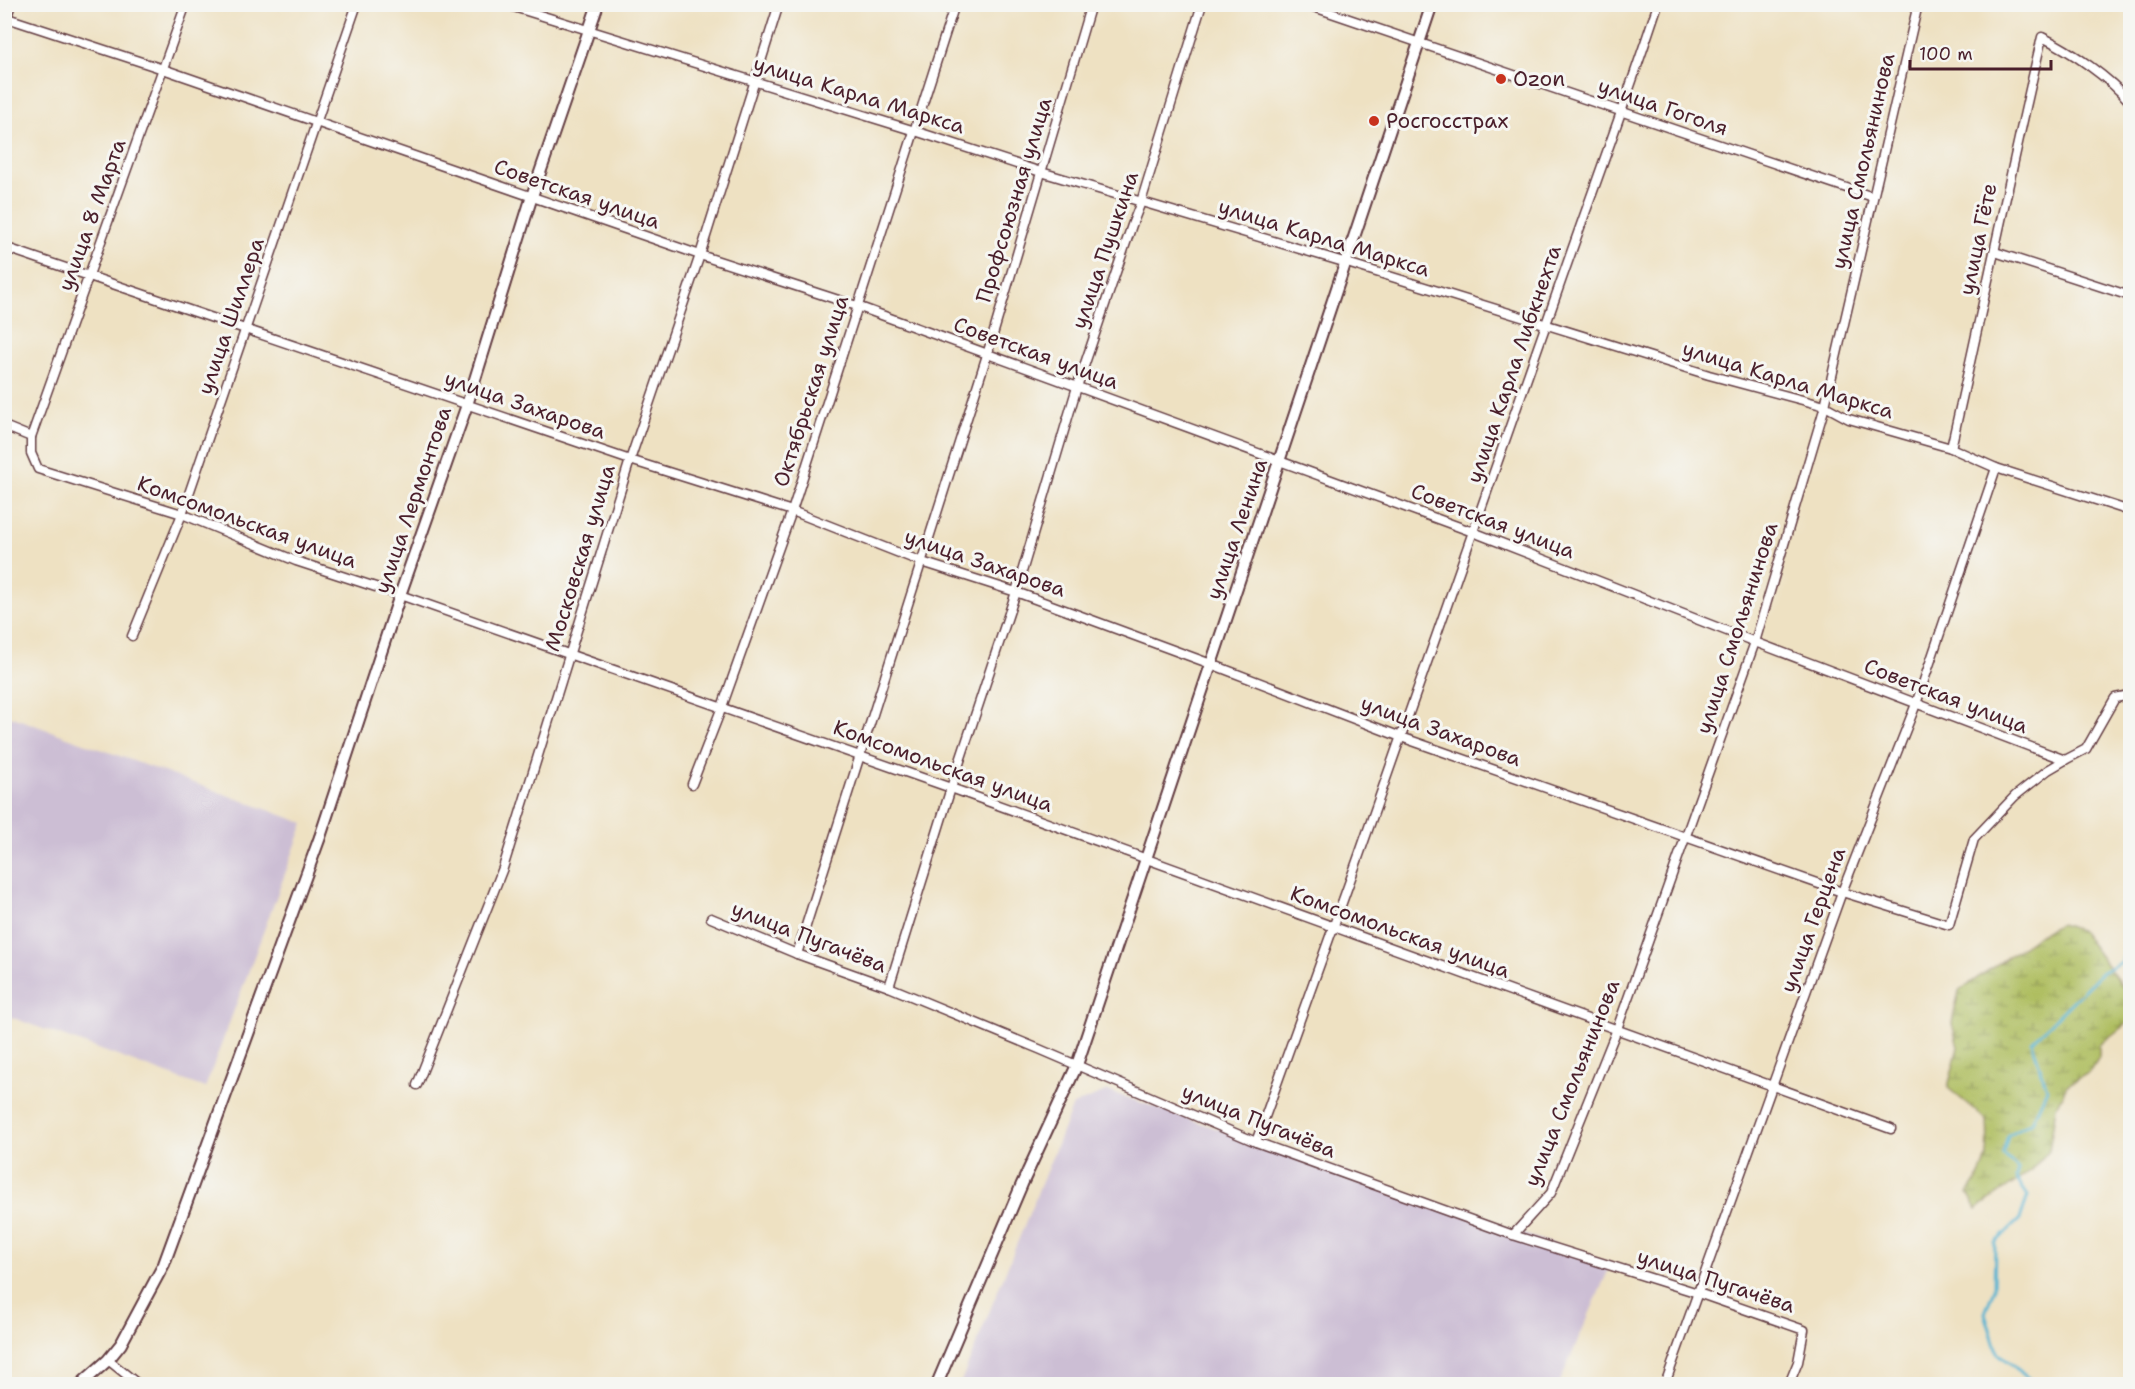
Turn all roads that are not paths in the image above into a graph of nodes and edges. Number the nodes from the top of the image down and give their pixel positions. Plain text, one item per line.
1 (11, 4) edge
2 (186, 4) edge
3 (357, 4) edge
4 (504, 4) edge
5 (598, 4) edge
6 (779, 4) edge
7 (955, 4) edge
8 (1091, 4) edge
9 (1203, 4) edge
10 (1305, 4) edge
11 (1432, 4) edge
12 (1658, 4) edge
13 (1918, 4) edge
14 (5, 19) edge
15 (589, 31) junction
16 (1419, 44) junction
17 (163, 69) junction
18 (755, 81) junction
19 (2130, 102) edge
20 (1623, 112) junction
21 (316, 122) junction
22 (915, 130) junction
23 (1041, 172) junction
24 (532, 196) junction
25 (1873, 197) junction
26 (1142, 202) junction
27 (4, 247) edge
28 (1995, 252) junction
29 (700, 255) junction
30 (1347, 262) junction
31 (90, 276) junction
32 (2130, 296) edge
33 (857, 306) junction
34 (1546, 324) junction
35 (246, 329) junction
36 (987, 355) junction
37 (1077, 387) junction
38 (467, 405) junction
39 (1825, 406) junction
40 (4, 426) edge
41 (31, 437) junction
42 (1951, 448) junction
43 (630, 460) junction
44 (1280, 461) junction
45 (1996, 468) junction
46 (792, 511) junction
47 (2130, 511) edge
48 (182, 514) junction
49 (1473, 532) junction
50 (922, 562) junction
51 (1016, 592) junction
52 (400, 595) junction
53 (132, 636) dead end
54 (1755, 642) junction
55 (569, 654) junction
56 (1211, 664) junction
57 (2130, 695) edge
58 (1916, 704) junction
59 (722, 707) junction
60 (1401, 737) junction
61 (861, 756) junction
62 (2066, 760) junction
63 (692, 784) dead end
64 (951, 788) junction
65 (1686, 836) junction
66 (1145, 857) junction
67 (1842, 892) junction
68 (711, 918) dead end
69 (1334, 927) junction
70 (797, 954) junction
71 (889, 987) junction
72 (1617, 1029) junction
73 (1077, 1065) junction
74 (417, 1085) dead end
75 (1772, 1085) junction
76 (1891, 1129) dead end
77 (1256, 1142) junction
78 (1513, 1234) junction
79 (1698, 1293) junction
80 (108, 1360) junction
81 (81, 1384) edge
82 (138, 1384) edge
83 (937, 1384) edge
84 (1665, 1384) edge
85 (1789, 1384) edge

1 - 14 street
2 - 17 street, улица 8 Марта
3 - 21 street, улица Шиллера
4 - 15 street, улица Карла Маркса
5 - 15 street, улица Лермонтова
6 - 18 street, Московская улица
7 - 22 street, Октябрьская улица
8 - 23 street, Профсоюзная улица
9 - 26 street, улица Пушкина
10 - 16 street, улица Гоголя
11 - 16 street, улица Ленина
12 - 20 street, улица Карла Либкнехта
13 - 25 street, улица Смольянинова
14 - 17 street, Советская улица
15 - 18 street, улица Карла Маркса
15 - 24 street, улица Лермонтова
16 - 20 street, улица Гоголя
16 - 30 street, улица Ленина
17 - 21 street, Советская улица
17 - 31 street, улица 8 Марта
18 - 22 street, улица Карла Маркса
18 - 29 street, Московская улица
19 - 28 street, улица Гёте
20 - 25 street, улица Гоголя
20 - 34 street, улица Карла Либкнехта
21 - 24 street, Советская улица
21 - 35 street, улица Шиллера
22 - 23 street, улица Карла Маркса
22 - 33 street, Октябрьская улица
23 - 26 street, улица Карла Маркса
23 - 36 street, Профсоюзная улица
24 - 29 street, Советская улица
24 - 38 street, улица Лермонтова
25 - 39 street, улица Смольянинова
26 - 30 street, улица Карла Маркса
26 - 37 street, улица Пушкина
27 - 31 street, улица Захарова
28 - 32 street
28 - 42 street, улица Гёте
29 - 33 street, Советская улица
29 - 43 street, Московская улица
30 - 34 street, улица Карла Маркса
30 - 44 street, улица Ленина
31 - 35 street, улица Захарова
31 - 41 street, улица 8 Марта
33 - 36 street, Советская улица
33 - 46 street, Октябрьская улица
34 - 39 street, улица Карла Маркса
34 - 49 street, улица Карла Либкнехта
35 - 38 street, улица Захарова
35 - 48 street, улица Шиллера
36 - 37 street, Советская улица
36 - 50 street, Профсоюзная улица
37 - 44 street, Советская улица
37 - 51 street, улица Пушкина
38 - 43 street, улица Захарова
38 - 52 street, улица Лермонтова
39 - 42 street, улица Карла Маркса
39 - 54 street, улица Смольянинова
40 - 41 street
41 - 48 street, Комсомольская улица
42 - 45 street, улица Карла Маркса
43 - 46 street, улица Захарова
43 - 55 street, Московская улица
44 - 49 street, Советская улица
44 - 56 street, улица Ленина
45 - 47 street, улица Карла Маркса
45 - 58 street, улица Герцена
46 - 50 street, улица Захарова
46 - 59 street, Октябрьская улица
48 - 52 street, Комсомольская улица
48 - 53 street, улица Шиллера
49 - 54 street, Советская улица
49 - 60 street, улица Карла Либкнехта
50 - 51 street, улица Захарова
50 - 61 street, Профсоюзная улица
51 - 56 street, улица Захарова
51 - 64 street, улица Пушкина
52 - 55 street, Комсомольская улица
52 - 80 street, улица Лермонтова
54 - 58 street, Советская улица
54 - 65 street, улица Смольянинова
55 - 59 street, Комсомольская улица
55 - 74 street, Московская улица
56 - 60 street, улица Захарова
56 - 66 street, улица Ленина
57 - 62 street
58 - 62 street, Советская улица
58 - 67 street, улица Герцена
59 - 61 street, Комсомольская улица
59 - 63 street, Октябрьская улица
60 - 65 street, улица Захарова
60 - 69 street, улица Карла Либкнехта
61 - 64 street, Комсомольская улица
61 - 70 street, Профсоюзная улица
62 - 67 street, улица Захарова
64 - 66 street, Комсомольская улица
64 - 71 street, улица Пушкина
65 - 67 street, улица Захарова
65 - 72 street, улица Смольянинова
66 - 69 street, Комсомольская улица
66 - 73 street, улица Ленина
67 - 75 street, улица Герцена
68 - 70 street, улица Пугачёва
69 - 72 street, Комсомольская улица
69 - 77 street, улица Карла Либкнехта
70 - 71 street, улица Пугачёва
71 - 73 street, улица Пугачёва
72 - 75 street, Комсомольская улица
72 - 78 street, улица Смольянинова
73 - 77 street, улица Пугачёва
73 - 83 street, улица Ленина
75 - 76 street, Комсомольская улица
75 - 79 street, улица Герцена
77 - 78 street, улица Пугачёва
78 - 79 street, улица Пугачёва
79 - 84 street, улица Герцена
79 - 85 street, улица Пугачёва
80 - 81 street, улица Лермонтова
80 - 82 street

